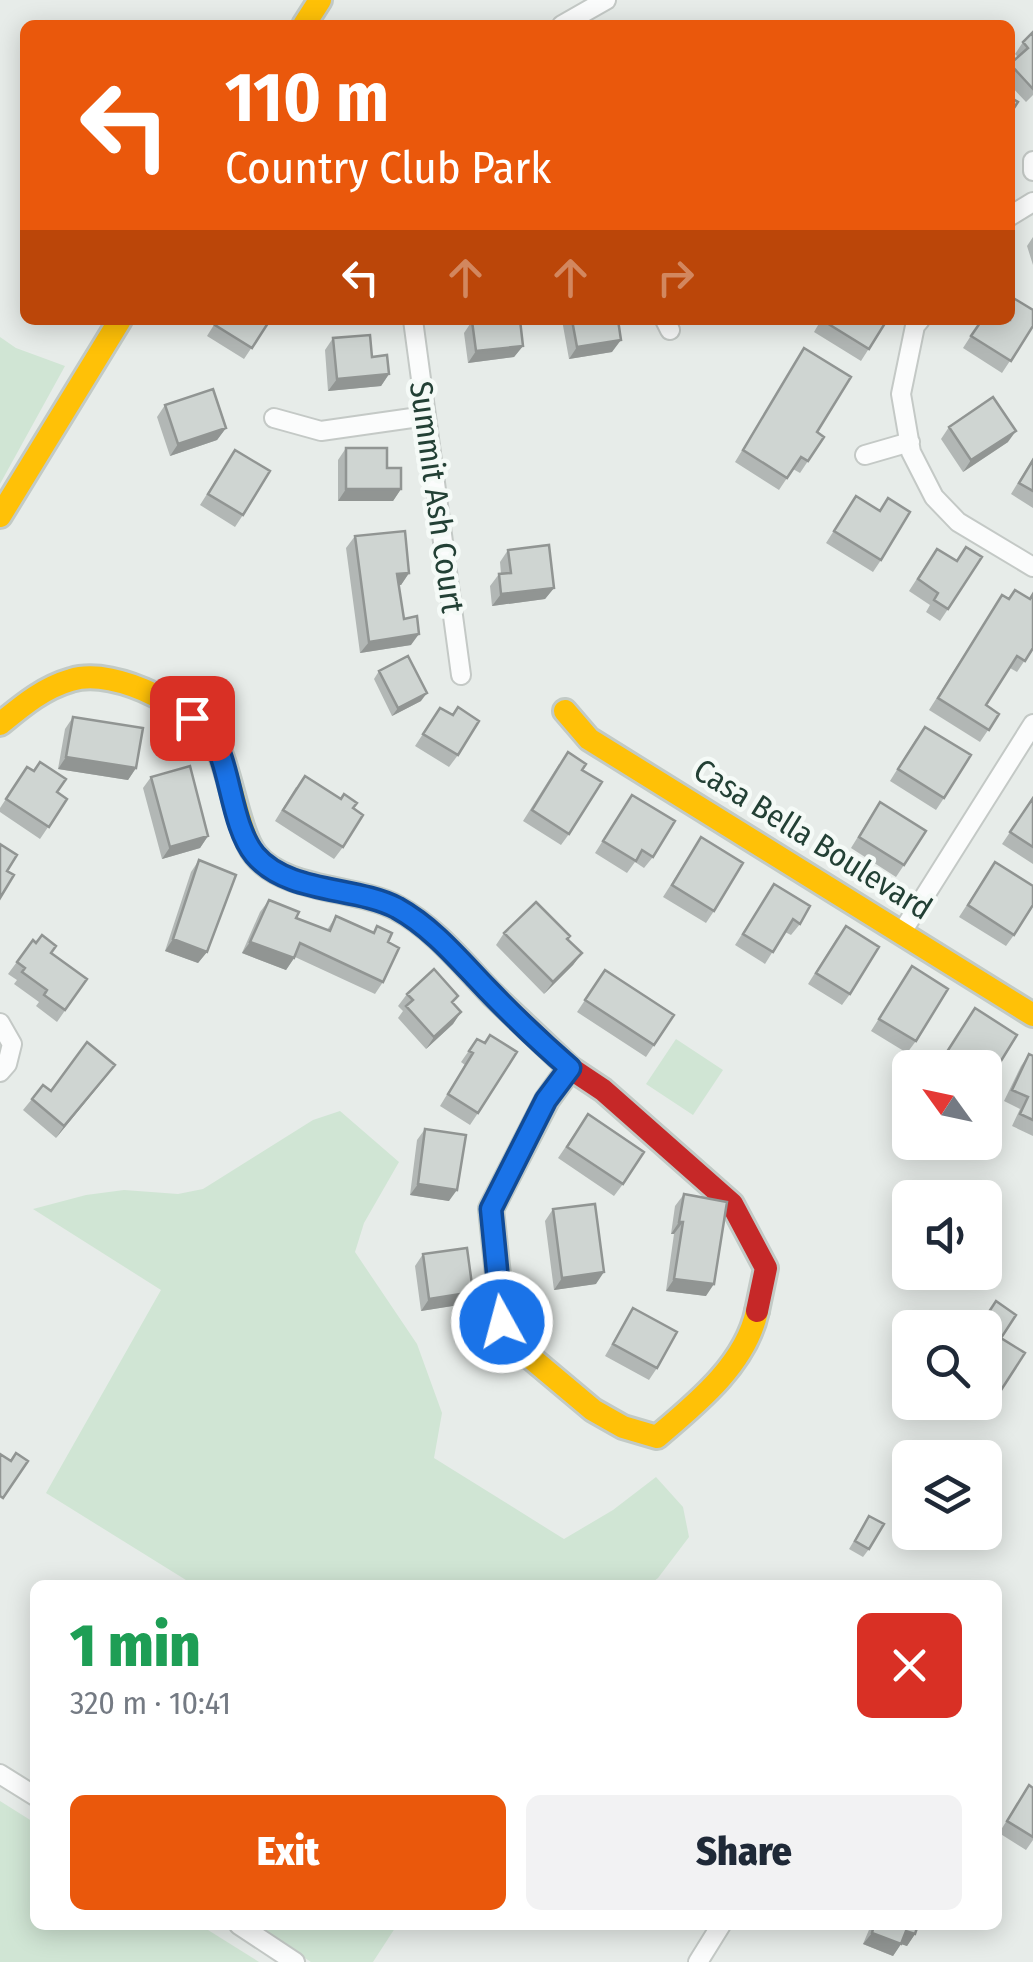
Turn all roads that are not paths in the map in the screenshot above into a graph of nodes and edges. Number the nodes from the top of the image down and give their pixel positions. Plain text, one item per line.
1 (606, 0) edge
2 (571, 20) edge
3 (1033, 161) edge
4 (1033, 171) edge
5 (117, 325) edge
6 (414, 325) edge
7 (916, 325) edge
8 (426, 416) junction
9 (274, 418) dead end
10 (910, 442) junction
11 (865, 455) dead end
12 (0, 516) edge
13 (1033, 566) edge
14 (461, 674) dead end
15 (565, 711) dead end
16 (0, 724) edge
17 (1033, 724) edge
18 (902, 932) junction
19 (1033, 1015) edge
20 (0, 1023) edge
21 (570, 1068) junction
22 (0, 1072) edge
23 (0, 1774) edge
24 (30, 1793) edge
25 (246, 1930) edge
26 (718, 1930) edge
27 (294, 1962) edge
28 (698, 1962) edge

1 - 2 street
3 - 4 street
5 - 12 street
6 - 8 street, Summit Ash Court
7 - 10 street
8 - 9 street
8 - 14 street, Summit Ash Court
10 - 11 street
10 - 13 street
15 - 18 street, Casa Bella Boulevard
16 - 21 street
17 - 18 street
18 - 19 street, Casa Bella Boulevard
20 - 22 street
21 - 21 street
23 - 24 street
25 - 27 street
26 - 28 street

